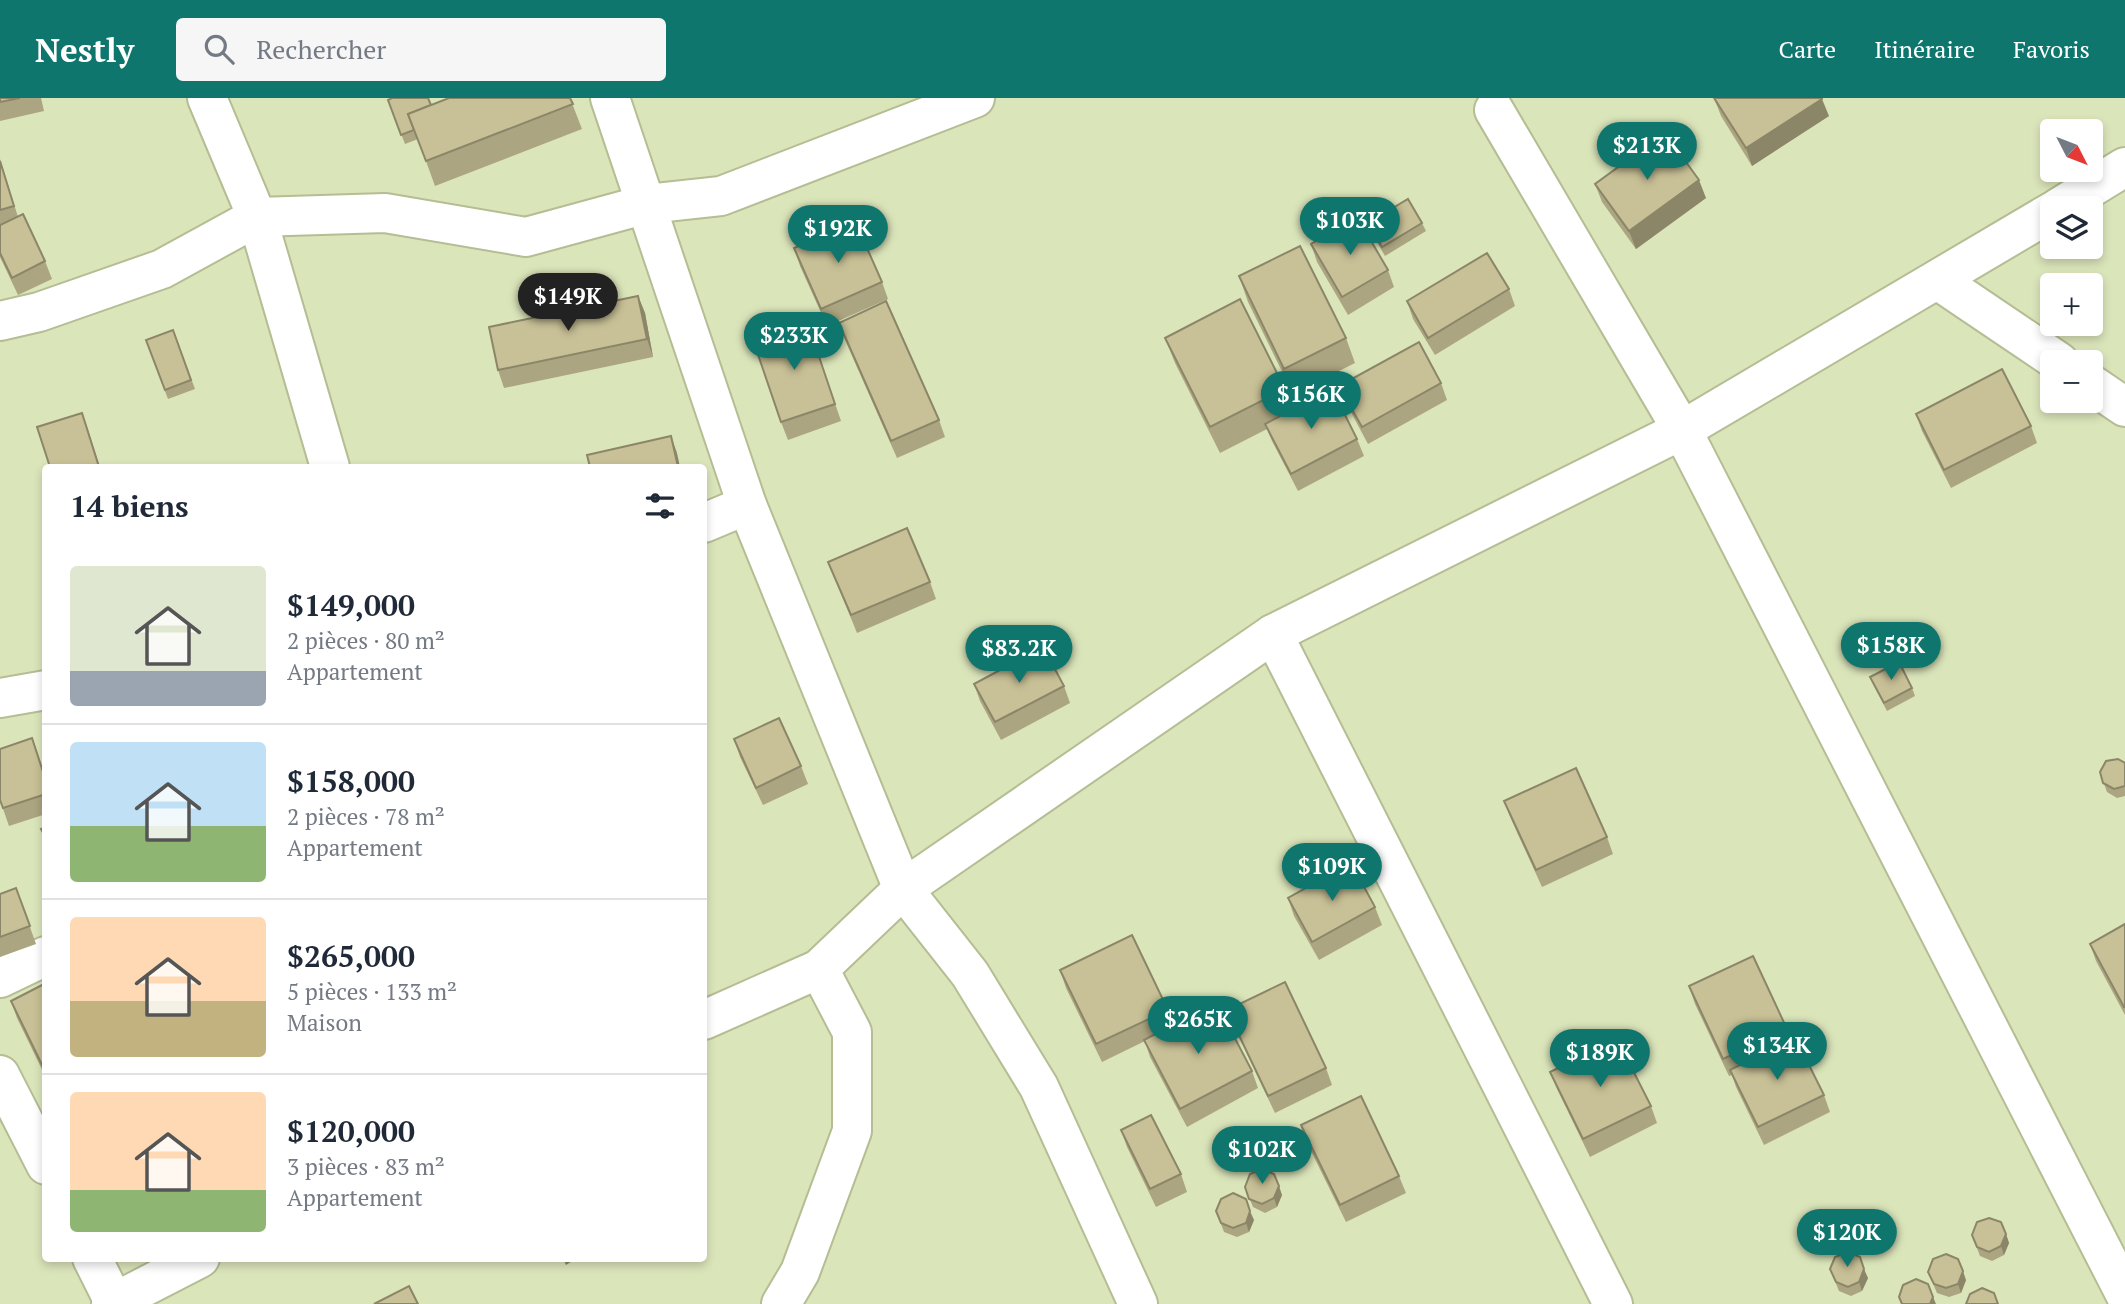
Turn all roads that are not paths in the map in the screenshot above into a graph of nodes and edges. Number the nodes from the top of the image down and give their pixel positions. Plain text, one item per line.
1 (207, 98) edge
2 (610, 98) edge
3 (975, 98) edge
4 (1494, 110) dead end
5 (2125, 167) edge
6 (2078, 196) edge
7 (648, 204) junction
8 (257, 217) junction
9 (2040, 219) edge
10 (1939, 281) junction
11 (0, 321) edge
12 (2041, 350) edge
13 (2103, 392) edge
14 (2125, 407) edge
15 (1682, 430) junction
16 (329, 464) edge
17 (747, 505) junction
18 (707, 522) edge
19 (1273, 634) junction
20 (42, 691) edge
21 (0, 698) edge
22 (903, 889) junction
23 (42, 958) edge
24 (819, 969) junction
25 (0, 978) edge
26 (707, 1019) edge
27 (0, 1075) edge
28 (42, 1158) edge
29 (94, 1262) edge
30 (192, 1262) edge
31 (2125, 1294) edge
32 (113, 1303) edge
33 (781, 1304) edge
34 (1138, 1304) edge
35 (1613, 1304) edge

1 - 8 street
2 - 7 street
3 - 7 street
4 - 15 street
5 - 6 street
7 - 8 street
7 - 17 street
8 - 11 street
8 - 16 street
9 - 10 street
10 - 12 street
10 - 15 street
13 - 14 street
15 - 19 street
15 - 31 street
17 - 18 street
17 - 22 street
19 - 22 street
19 - 35 street
20 - 21 street
22 - 24 street
22 - 34 street
23 - 25 street
24 - 26 street
24 - 33 street
27 - 28 street
29 - 32 street
30 - 32 street

